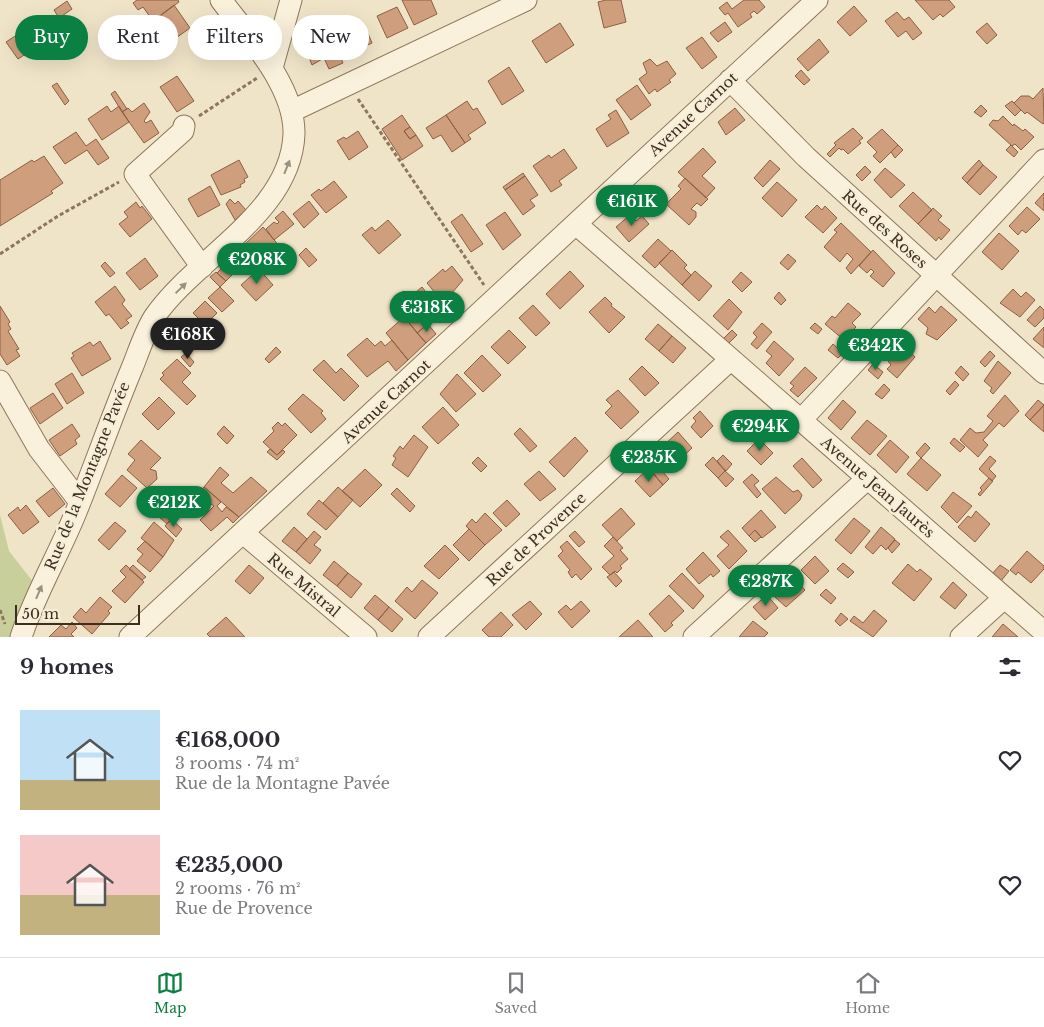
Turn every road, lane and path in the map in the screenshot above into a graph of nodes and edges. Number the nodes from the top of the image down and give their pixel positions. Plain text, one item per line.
1 (221, 0) edge
2 (291, 0) edge
3 (526, 0) edge
4 (817, 0) edge
5 (272, 68) junction
6 (730, 80) junction
7 (348, 84) junction
8 (292, 111) junction
9 (184, 126) joint
10 (1044, 160) edge
11 (129, 177) junction
12 (576, 224) junction
13 (0, 254) edge
14 (471, 266) dead end
15 (202, 267) junction
16 (936, 276) junction
17 (731, 359) junction
18 (1044, 372) edge
19 (0, 381) edge
20 (802, 420) junction
21 (868, 478) junction
22 (80, 502) junction
23 (243, 533) junction
24 (1004, 598) junction
25 (1044, 632) edge
26 (21, 637) edge
27 (130, 637) edge
28 (366, 637) edge
29 (429, 637) edge
30 (694, 637) edge
31 (961, 637) edge

1 - 5 street, Rue de la Montagne Pavée
2 - 5 street
3 - 7 street
4 - 6 street, Avenue Carnot
5 - 8 street, Rue de la Montagne Pavée
5 - 9 path
6 - 12 street, Avenue Carnot
6 - 16 street, Rue des Roses
7 - 8 street
7 - 14 path
15 -> 8 street, Rue de la Montagne Pavée
9 - 11 street
10 - 16 street
11 - 13 path
11 - 15 street
12 - 17 street, Avenue Jean Jaurès
12 - 23 street, Avenue Carnot
22 -> 15 street, Rue de la Montagne Pavée
16 - 18 street, Rue des Roses
16 - 20 street
17 - 20 street, Avenue Jean Jaurès
17 - 29 street, Rue de Provence
19 - 22 street
20 - 21 street, Avenue Jean Jaurès
21 - 24 street, Avenue Jean Jaurès
21 - 30 street
26 -> 22 street, Rue de la Montagne Pavée
23 - 27 street, Avenue Carnot
23 - 28 street, Rue Mistral
24 - 25 street, Avenue Jean Jaurès
24 - 31 street

